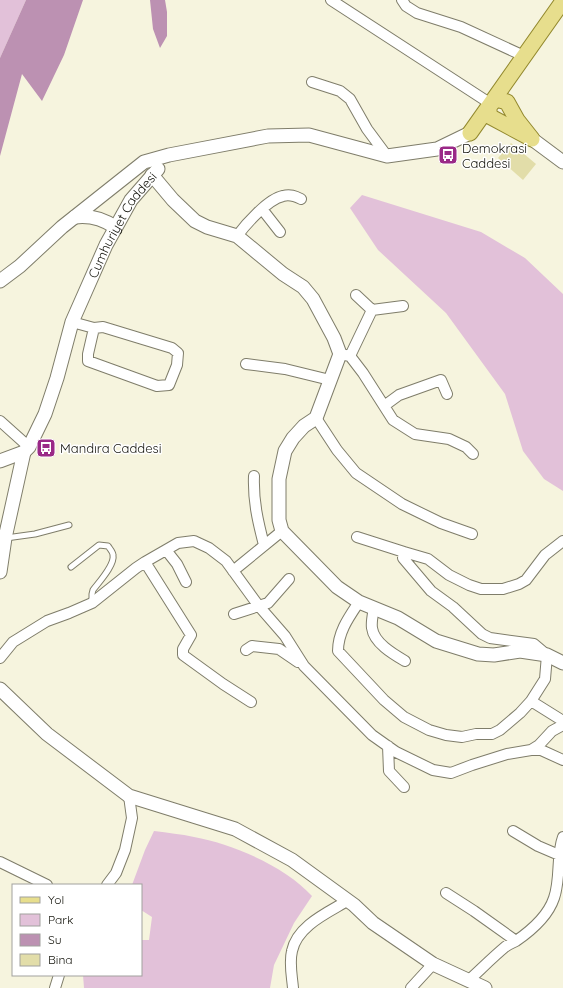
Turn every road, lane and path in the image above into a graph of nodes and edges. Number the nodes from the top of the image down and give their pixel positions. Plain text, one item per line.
1 (331, 0) edge
2 (402, 0) edge
3 (563, 1) edge
4 (521, 61) junction
5 (312, 82) dead end
6 (491, 104) junction
7 (510, 108) junction
8 (497, 121) junction
9 (470, 133) junction
10 (532, 139) junction
11 (169, 155) junction
12 (387, 156) junction
13 (563, 162) edge
14 (152, 175) junction
15 (301, 199) dead end
16 (262, 209) junction
17 (75, 217) junction
18 (115, 227) junction
19 (280, 232) dead end
20 (237, 236) junction
21 (0, 281) edge
22 (356, 295) dead end
23 (403, 306) dead end
24 (372, 310) junction
25 (72, 322) junction
26 (94, 328) junction
27 (345, 355) junction
28 (246, 364) dead end
29 (330, 380) junction
30 (447, 394) dead end
31 (384, 406) junction
32 (316, 418) junction
33 (0, 421) edge
34 (26, 449) junction
35 (473, 454) dead end
36 (0, 461) edge
37 (254, 476) dead end
38 (69, 525) dead end
39 (282, 531) junction
40 (472, 534) dead end
41 (357, 537) dead end
42 (3, 539) edge
43 (563, 541) edge
44 (264, 546) junction
45 (166, 550) junction
46 (404, 552) junction
47 (145, 562) junction
48 (71, 567) dead end
49 (233, 571) junction
50 (0, 572) edge
51 (289, 579) dead end
52 (186, 582) dead end
53 (359, 602) junction
54 (92, 603) junction
55 (259, 606) junction
56 (374, 608) junction
57 (234, 614) dead end
58 (246, 650) dead end
59 (547, 655) junction
60 (0, 658) edge
61 (405, 661) dead end
62 (563, 663) edge
63 (304, 666) junction
64 (0, 689) edge
65 (531, 701) junction
66 (252, 702) dead end
67 (563, 720) edge
68 (563, 725) edge
69 (388, 746) junction
70 (531, 750) junction
71 (563, 760) edge
72 (404, 787) dead end
73 (129, 796) junction
74 (513, 831) dead end
75 (563, 837) edge
76 (559, 855) junction
77 (0, 862) edge
78 (45, 884) edge
79 (108, 884) edge
80 (446, 893) dead end
81 (348, 901) junction
82 (516, 941) junction
83 (433, 964) junction
84 (58, 976) edge
85 (469, 980) junction
86 (54, 988) edge
87 (293, 988) edge
88 (411, 988) edge
89 (485, 988) edge

1 - 6 street
2 - 4 street
3 - 4 main road
4 - 6 main road
4 - 7 main road
5 - 12 street
6 - 7 main road
6 - 8 main road
6 - 9 main road
7 - 8 main road
7 - 10 main road
8 - 9 main road
8 - 10 main road
9 - 12 street
10 - 13 street
11 - 12 street
11 - 14 street, Cumhuriyet Caddesi
11 - 17 street
14 - 18 street, Cumhuriyet Caddesi
14 - 20 street
15 - 16 street
16 - 19 street
16 - 20 street
17 - 18 street
17 - 21 street
18 - 25 street, Cumhuriyet Caddesi
20 - 27 street
22 - 24 street
23 - 24 street
24 - 27 street
25 - 26 street
25 - 34 street, Cumhuriyet Caddesi
26 - 26 street
27 - 29 street
27 - 31 street
28 - 29 street
29 - 32 street
30 - 31 street
31 - 35 street
32 - 39 street
32 - 40 street
33 - 34 street
34 - 36 street
34 - 42 street, Cumhuriyet Caddesi
37 - 44 street
38 - 42 lane
39 - 44 street
39 - 53 street
41 - 46 street
42 - 50 street, Cumhuriyet Caddesi
43 - 46 street
44 - 49 street
45 - 47 street
45 - 49 street
45 - 52 street
46 - 59 street
47 - 54 street
47 - 66 street
48 - 54 lane
49 - 55 street
51 - 55 street
53 - 56 street
53 - 65 street
54 - 60 street
55 - 57 street
55 - 63 street
56 - 59 street
56 - 61 street
58 - 63 street
59 - 62 street
59 - 65 street
63 - 69 street
64 - 73 street
65 - 67 street
68 - 70 street
69 - 70 street
69 - 72 street
70 - 71 street
73 - 79 street
73 - 81 street
74 - 76 street
75 - 76 street
76 - 82 street
77 - 78 street
80 - 82 street
81 - 83 street
81 - 87 street
82 - 85 street
83 - 85 street
83 - 88 street
84 - 86 street
85 - 89 street

